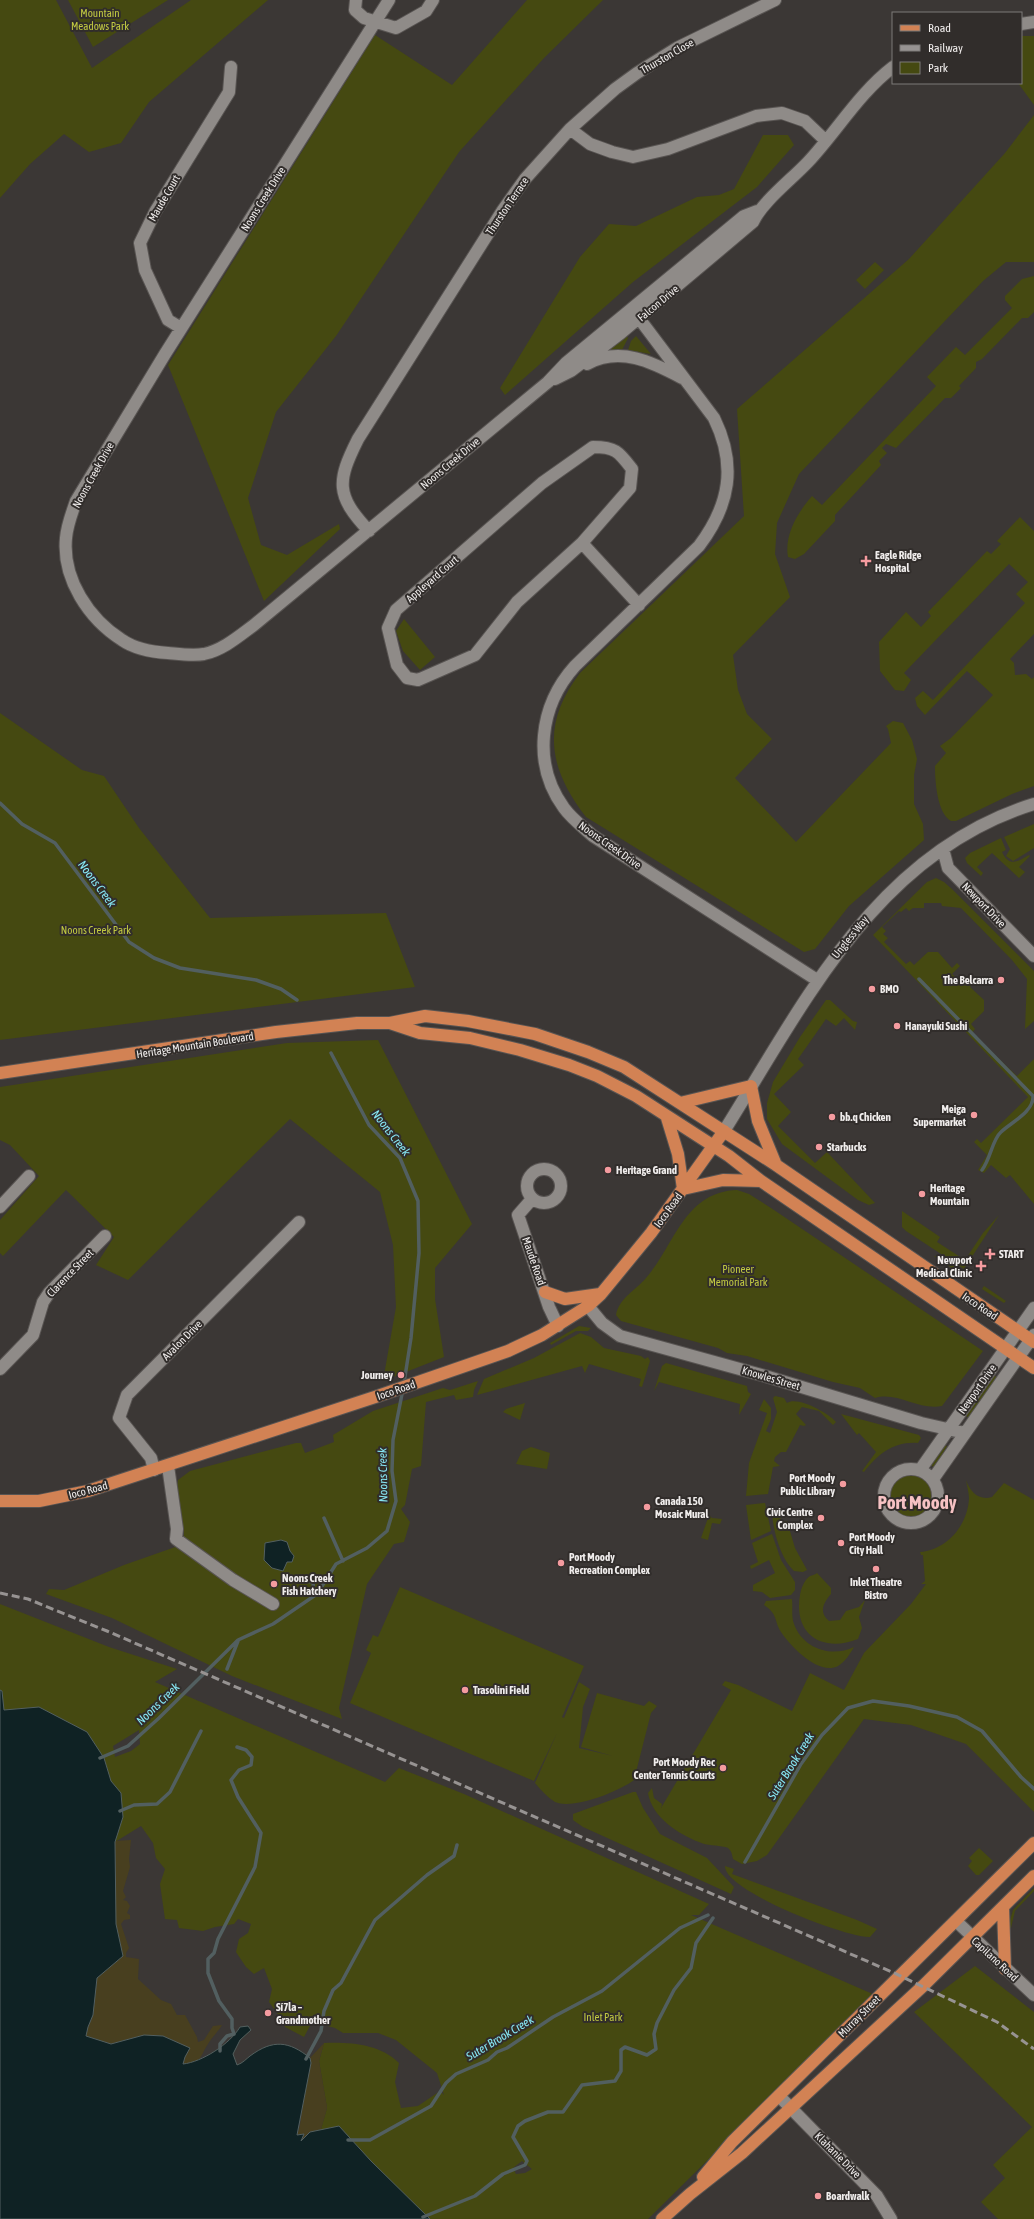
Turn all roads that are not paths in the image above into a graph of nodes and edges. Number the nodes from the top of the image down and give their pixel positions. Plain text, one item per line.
1 (356, 0) edge
2 (389, 0) edge
3 (433, 0) edge
4 (775, 0) edge
5 (375, 22) junction
6 (1034, 22) edge
7 (1022, 24) edge
8 (231, 67) dead end
9 (892, 68) edge
10 (570, 129) junction
11 (826, 141) junction
12 (635, 314) junction
13 (181, 328) junction
14 (571, 371) junction
15 (688, 381) junction
16 (548, 382) junction
17 (369, 531) junction
18 (582, 543) junction
19 (639, 604) junction
20 (1034, 804) edge
21 (943, 849) junction
22 (1034, 956) edge
23 (817, 980) junction
24 (390, 1023) junction
25 (0, 1073) edge
26 (751, 1086) junction
27 (680, 1103) junction
28 (667, 1118) junction
29 (724, 1131) junction
30 (713, 1147) junction
31 (776, 1165) junction
32 (29, 1176) dead end
33 (761, 1182) junction
34 (683, 1189) junction
35 (532, 1199) dead end
36 (0, 1208) edge
37 (299, 1222) dead end
38 (105, 1236) dead end
39 (545, 1292) junction
40 (601, 1294) junction
41 (588, 1306) junction
42 (1034, 1308) edge
43 (558, 1326) junction
44 (1018, 1331) junction
45 (1033, 1339) edge
46 (1006, 1349) junction
47 (1018, 1357) junction
48 (1034, 1368) edge
49 (0, 1369) edge
50 (948, 1430) junction
51 (964, 1434) junction
52 (168, 1466) junction
53 (154, 1470) junction
54 (920, 1470) junction
55 (932, 1479) junction
56 (0, 1501) edge
57 (273, 1604) dead end
58 (1034, 1844) edge
59 (1034, 1876) edge
60 (1003, 1907) junction
61 (956, 1921) junction
62 (972, 1938) junction
63 (1005, 1969) junction
64 (1034, 1995) edge
65 (779, 2096) junction
66 (791, 2108) junction
67 (690, 2194) junction
68 (662, 2219) edge
69 (891, 2219) edge

1 - 5 street
2 - 5 street, Noons Creek Drive
3 - 5 street
4 - 10 street, Thurston Close
5 - 13 street, Noons Creek Drive
6 - 7 street
8 - 13 street, Maude Court
9 - 11 street, Falcon Drive
10 - 11 street
10 - 17 street, Thurston Terrace
11 - 12 street, Falcon Drive
12 - 14 street, Falcon Drive
12 - 15 street, Noons Creek Drive
12 - 16 street, Noons Creek Drive
13 - 17 street, Noons Creek Drive
14 - 15 street
14 - 16 street, Falcon Drive
15 - 19 street, Noons Creek Drive
16 - 17 street, Noons Creek Drive
18 - 18 street, Appleyard Court
18 - 19 street
19 - 23 street, Noons Creek Drive
20 - 21 street, Ungless Way
21 - 22 street, Newport Drive
21 - 23 street, Ungless Way
23 - 26 street, Ungless Way
24 - 25 main road, Heritage Mountain Boulevard
24 - 27 main road, Heritage Mountain Boulevard
24 - 28 main road, Heritage Mountain Boulevard
26 - 27 main road
26 - 29 street, Ungless Way
26 - 31 main road
27 - 29 main road, Heritage Mountain Boulevard
28 - 30 main road, Heritage Mountain Boulevard
28 - 34 main road
29 - 30 main road, Ioco Road
29 - 31 main road, Ioco Road
30 - 33 main road, Ioco Road
30 - 34 main road, Ioco Road
31 - 44 main road, Ioco Road
32 - 36 street
33 - 34 main road
33 - 46 main road, Ioco Road
34 - 40 main road, Ioco Road
35 - 39 street, Maude Road
37 - 53 street, Avalon Drive
38 - 49 street, Clarence Street
39 - 40 main road
39 - 43 street, Maude Road
40 - 41 main road, Ioco Road
41 - 43 main road, Ioco Road
41 - 50 street, Knowles Street
42 - 44 street, Newport Drive
43 - 52 main road, Ioco Road
44 - 45 main road, Ioco Road
44 - 46 street, Newport Drive
45 - 47 street, Newport Drive
46 - 47 main road, Ioco Road
46 - 50 street, Newport Drive
47 - 48 main road, Ioco Road
47 - 51 street, Newport Drive
50 - 51 street, Knowles Street
50 - 54 street, Newport Drive
51 - 55 street, Newport Drive
52 - 53 main road, Ioco Road
52 - 57 street
53 - 56 main road, Ioco Road
54 - 55 street
54 - 55 street
58 - 61 main road, Murray Street
59 - 60 main road, Murray Street
60 - 62 main road, Murray Street
60 - 63 main road
61 - 62 street, Capilano Road
61 - 65 main road, Murray Street
62 - 63 street, Capilano Road
62 - 66 main road, Murray Street
63 - 64 street, Capilano Road
65 - 66 street, Klahanie Drive
65 - 67 main road, Murray Street
66 - 67 main road, Murray Street
66 - 69 street, Klahanie Drive
67 - 68 main road, Murray Street

